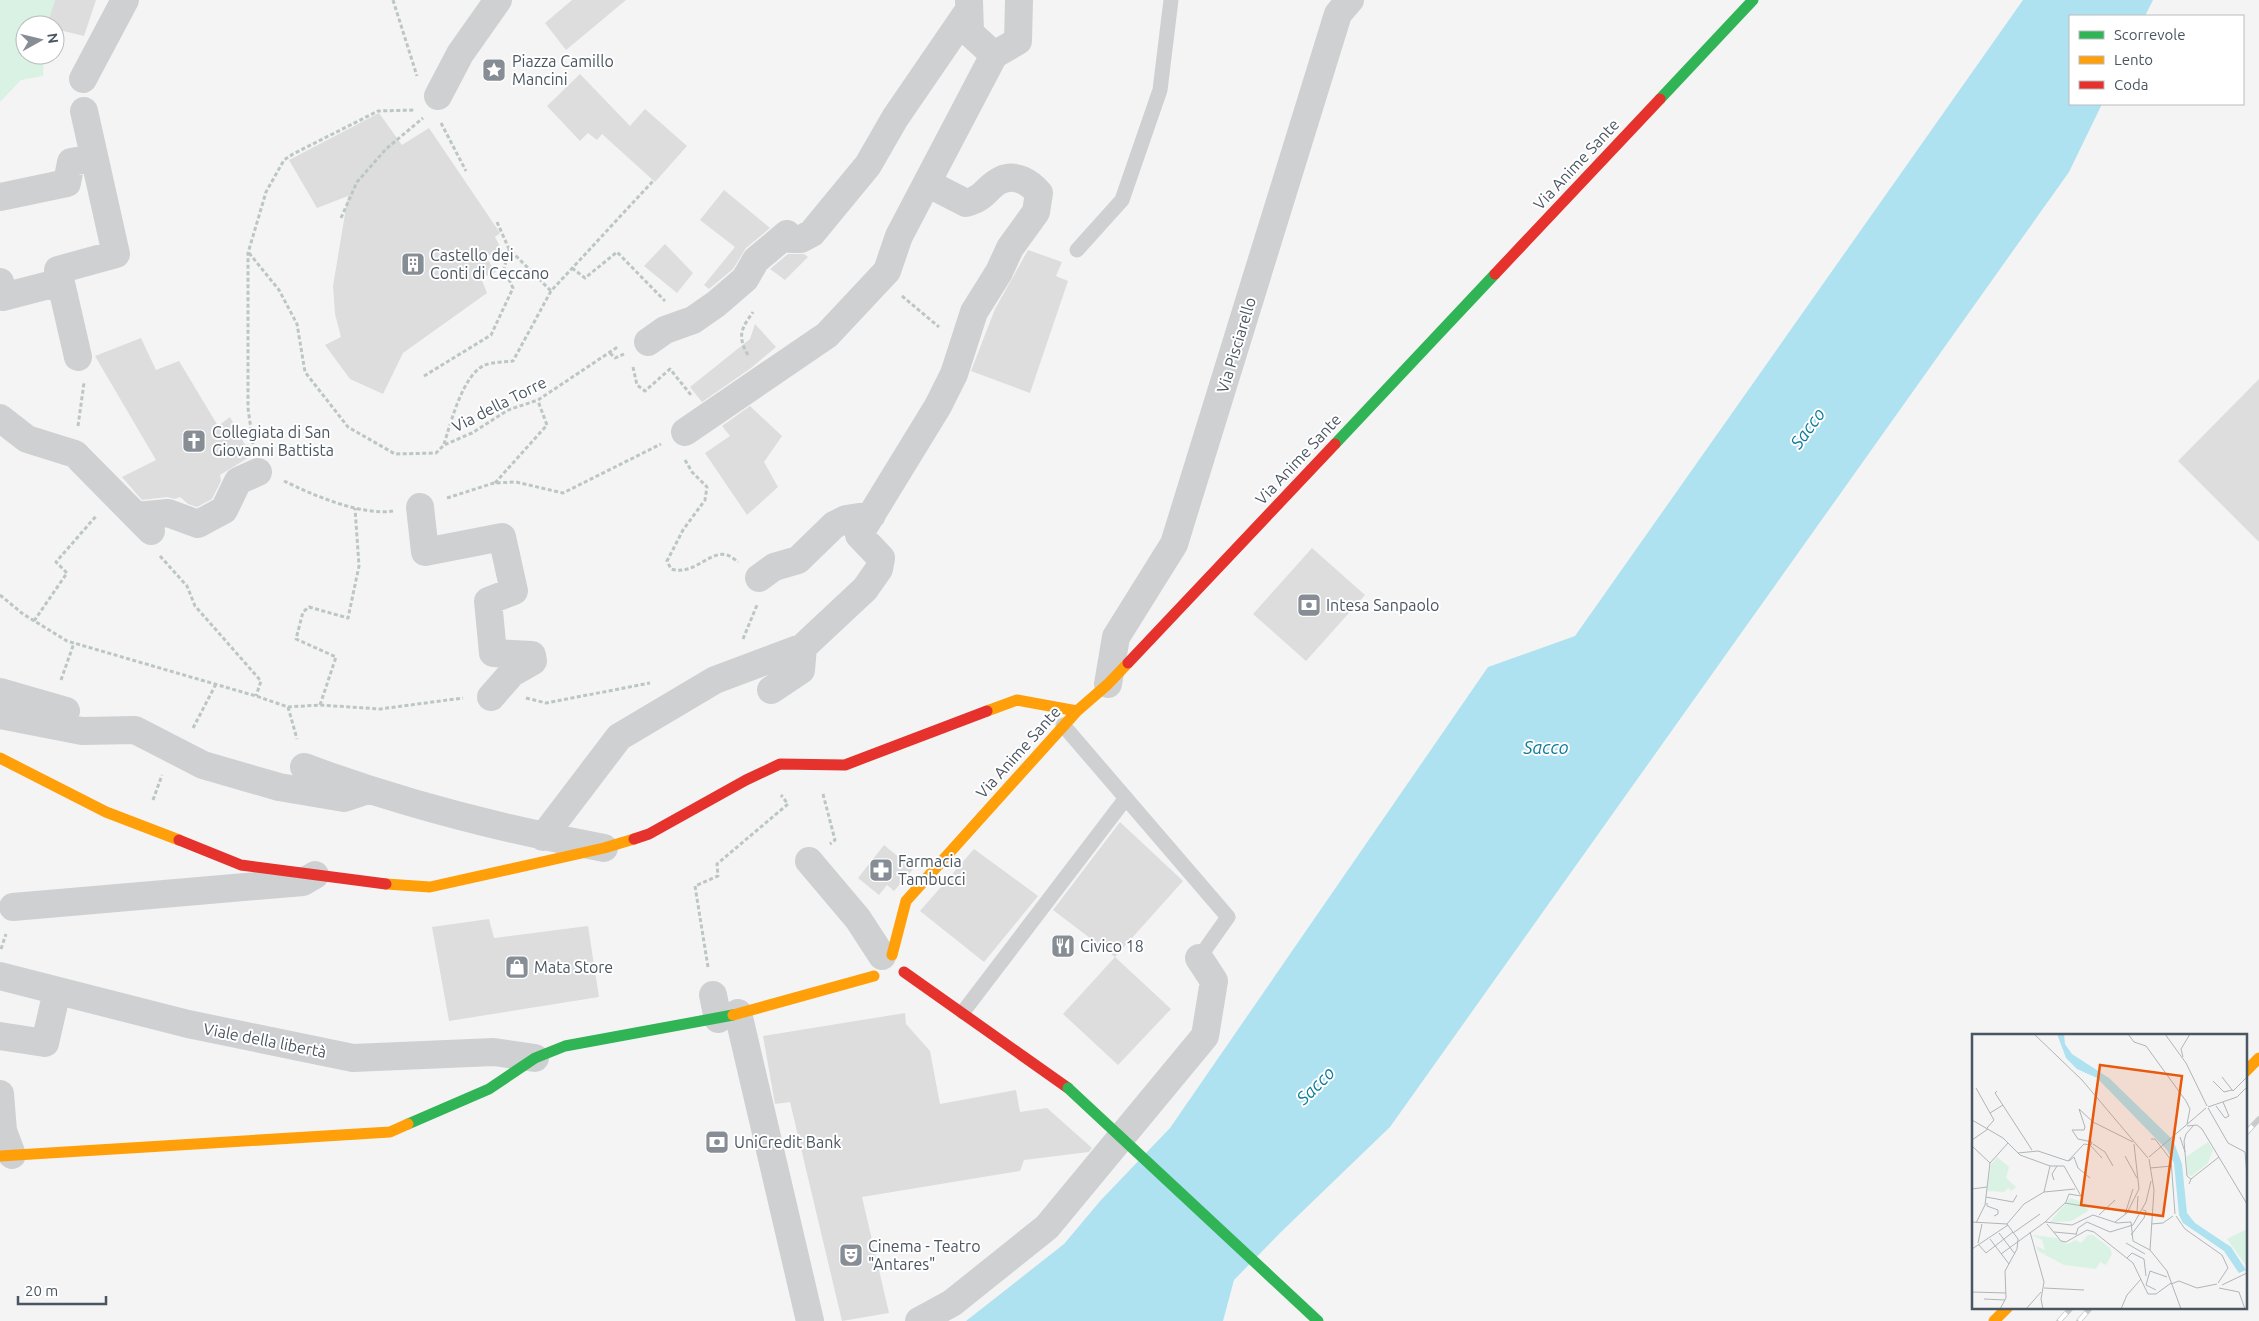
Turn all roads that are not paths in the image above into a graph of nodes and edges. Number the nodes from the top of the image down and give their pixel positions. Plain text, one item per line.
1 (125, 0) edge
2 (498, 0) edge
3 (1019, 0) edge
4 (1171, 0) edge
5 (1350, 0) edge
6 (1753, 0) edge
7 (969, 5) edge
8 (994, 55) junction
9 (83, 79) dead end
10 (430, 95) road end
11 (84, 111) dead end
12 (94, 158) junction
13 (927, 183) junction
14 (0, 197) edge
15 (1077, 250) dead end
16 (0, 282) edge
17 (61, 282) junction
18 (636, 343) road end
19 (78, 358) road end
20 (0, 418) edge
21 (679, 435) road end
22 (258, 472) road end
23 (420, 507) road end
24 (872, 515) junction
25 (759, 578) road end
26 (804, 647) junction
27 (1108, 684) junction
28 (771, 690) dead end
29 (0, 692) edge
30 (491, 698) road end
31 (1077, 710) junction
32 (0, 715) edge
33 (1063, 725) junction
34 (106, 730) junction
35 (0, 758) edge
36 (304, 767) road end
37 (368, 790) junction
38 (1126, 798) junction
39 (544, 836) junction
40 (604, 848) junction
41 (808, 862) road end
42 (315, 875) junction
43 (13, 907) dead end
44 (1199, 958) joint
45 (882, 968) junction
46 (904, 972) junction
47 (0, 976) edge
48 (895, 984) dead end
49 (57, 991) junction
50 (723, 1009) junction
51 (963, 1012) junction
52 (1, 1043) edge
53 (535, 1058) junction
54 (2259, 1058) edge
55 (2246, 1071) edge
56 (0, 1094) edge
57 (6, 1155) edge
58 (2007, 1308) edge
59 (810, 1321) edge
60 (919, 1321) edge
61 (1318, 1321) edge
62 (1994, 1321) edge

1 - 9 street
2 - 10 street
3 - 8 street
4 - 15 lane
5 - 27 street, Via Pisciarello
6 - 27 main road, Via Anime Sante
7 - 8 street
7 - 18 street
8 - 13 street
11 - 12 street
12 - 14 street
12 - 17 street
13 - 21 street
13 - 24 street
16 - 17 street
17 - 19 street
20 - 22 street
23 - 30 street
24 - 25 street
24 - 26 street
26 - 28 street
26 - 39 street
27 - 31 main road, Via Anime Sante
29 - 34 street
31 - 33 main road, Via Anime Sante
31 - 40 main road
32 - 34 street
33 - 38 lane
33 - 45 main road, Via Anime Sante
34 - 37 street
35 - 42 main road
36 - 37 street
37 - 39 street
38 - 44 lane
38 - 51 lane
39 - 40 street
40 - 42 main road
41 - 45 street
42 - 43 street
44 - 60 street
45 - 46 main road
45 - 50 main road
46 - 48 main road
46 - 51 main road
47 - 49 street, Viale della libertà
49 - 52 street
49 - 53 street, Viale della libertà
50 - 53 main road
50 - 59 street
51 - 61 main road, bridge
53 - 57 main road
54 - 55 main road
56 - 57 street
58 - 62 main road

